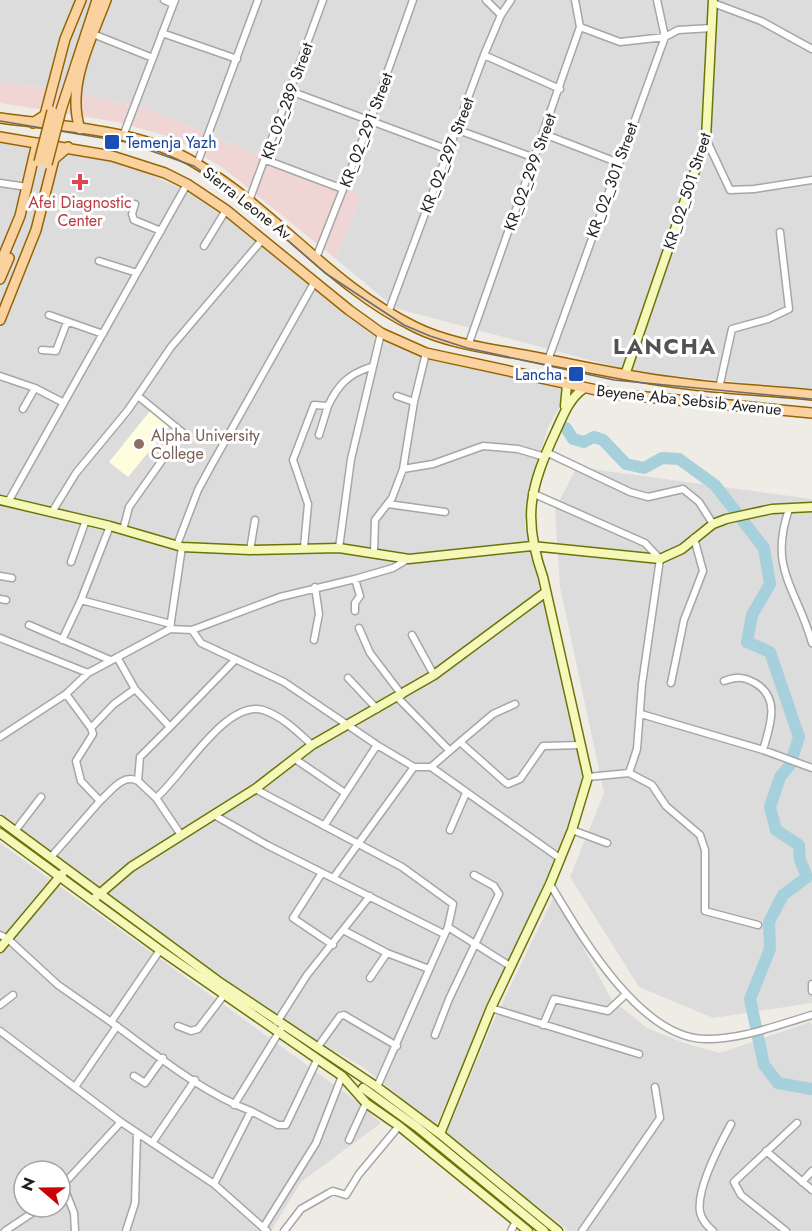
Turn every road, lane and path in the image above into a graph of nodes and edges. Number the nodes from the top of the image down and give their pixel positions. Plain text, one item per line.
1 (81, 0) edge
2 (87, 0) edge
3 (97, 0) edge
4 (106, 0) edge
5 (164, 0) edge
6 (258, 0) edge
7 (323, 0) edge
8 (413, 0) edge
9 (486, 0) edge
10 (511, 0) edge
11 (575, 0) edge
12 (657, 0) edge
13 (174, 2) edge
14 (713, 2) edge
15 (501, 15) junction
16 (580, 27) junction
17 (712, 28) junction
18 (162, 33) junction
19 (93, 34) junction
20 (665, 36) junction
21 (812, 49) edge
22 (484, 55) junction
23 (153, 58) junction
24 (237, 59) junction
25 (560, 89) junction
26 (290, 91) junction
27 (56, 110) junction
28 (0, 117) edge
29 (370, 121) junction
30 (33, 123) junction
31 (80, 129) junction
32 (458, 130) junction
33 (544, 134) junction
34 (123, 136) junction
35 (0, 137) edge
36 (706, 139) junction
37 (37, 143) junction
38 (68, 147) junction
39 (449, 150) junction
40 (535, 158) junction
41 (266, 160) junction
42 (43, 163) junction
43 (619, 163) junction
44 (197, 164) junction
45 (812, 180) edge
46 (0, 183) edge
47 (188, 184) junction
48 (27, 187) junction
49 (343, 189) junction
50 (249, 201) junction
51 (135, 204) dead end
52 (226, 210) junction
53 (161, 231) junction
54 (780, 232) dead end
55 (262, 240) junction
56 (204, 246) dead end
57 (316, 258) junction
58 (99, 261) dead end
59 (0, 264) edge
60 (137, 273) junction
61 (0, 279) edge
62 (314, 283) junction
63 (0, 304) edge
64 (388, 313) junction
65 (50, 315) dead end
66 (0, 321) edge
67 (68, 322) junction
68 (381, 333) junction
69 (103, 334) junction
70 (469, 343) junction
71 (42, 350) dead end
72 (426, 353) junction
73 (548, 360) junction
74 (460, 362) joint
75 (371, 367) junction
76 (625, 375) junction
77 (0, 376) edge
78 (567, 385) junction
79 (35, 388) junction
80 (719, 388) junction
81 (583, 389) junction
82 (812, 395) edge
83 (138, 396) junction
84 (397, 396) dead end
85 (414, 402) junction
86 (64, 403) junction
87 (328, 406) junction
88 (23, 409) dead end
89 (812, 413) edge
90 (562, 418) junction
91 (319, 435) dead end
92 (545, 454) junction
93 (403, 469) junction
94 (532, 493) junction
95 (4, 501) edge
96 (388, 504) junction
97 (812, 507) edge
98 (789, 509) junction
99 (52, 512) junction
100 (445, 513) dead end
101 (86, 520) junction
102 (255, 520) dead end
103 (713, 524) junction
104 (110, 526) junction
105 (123, 530) junction
106 (694, 538) junction
107 (179, 546) junction
108 (532, 546) junction
109 (304, 547) junction
110 (339, 548) junction
111 (250, 550) junction
112 (374, 552) junction
113 (409, 559) junction
114 (660, 559) junction
115 (71, 562) dead end
116 (0, 576) edge
117 (12, 578) dead end
118 (355, 579) junction
119 (315, 587) junction
120 (546, 592) junction
121 (81, 600) junction
122 (355, 611) dead end
123 (29, 626) dead end
124 (171, 626) junction
125 (359, 628) dead end
126 (192, 630) junction
127 (412, 635) dead end
128 (0, 638) edge
129 (62, 640) junction
130 (314, 640) dead end
131 (812, 643) edge
132 (114, 659) junction
133 (235, 660) junction
134 (88, 673) junction
135 (434, 675) junction
136 (348, 678) dead end
137 (724, 681) dead end
138 (671, 683) dead end
139 (135, 689) junction
140 (66, 694) junction
141 (400, 697) junction
142 (515, 704) dead end
143 (376, 709) junction
144 (641, 714) junction
145 (347, 724) junction
146 (91, 728) junction
147 (170, 728) junction
148 (0, 737) edge
149 (460, 742) junction
150 (312, 745) junction
151 (377, 745) junction
152 (581, 745) junction
153 (449, 750) junction
154 (763, 750) junction
155 (295, 759) junction
156 (414, 767) junction
157 (431, 767) junction
158 (810, 767) edge
159 (629, 773) junction
160 (588, 777) junction
161 (138, 781) junction
162 (255, 789) junction
163 (345, 793) junction
164 (466, 793) junction
165 (41, 797) dead end
166 (156, 798) junction
167 (100, 801) junction
168 (214, 815) junction
169 (0, 820) edge
170 (324, 826) junction
171 (450, 830) dead end
172 (572, 830) junction
173 (15, 831) junction
174 (0, 833) edge
175 (182, 835) junction
176 (607, 843) dead end
177 (357, 845) junction
178 (51, 857) junction
179 (561, 859) junction
180 (66, 869) junction
181 (322, 873) junction
182 (474, 875) dead end
183 (334, 877) junction
184 (59, 878) junction
185 (550, 884) junction
186 (99, 893) junction
187 (370, 896) junction
188 (92, 902) junction
189 (758, 925) dead end
190 (448, 927) junction
191 (344, 930) junction
192 (444, 934) junction
193 (4, 937) edge
194 (475, 943) junction
195 (333, 945) junction
196 (0, 948) edge
197 (160, 950) junction
198 (387, 953) junction
199 (510, 966) junction
200 (429, 969) junction
201 (370, 978) dead end
202 (812, 984) edge
203 (812, 992) edge
204 (626, 994) junction
205 (13, 995) dead end
206 (224, 995) junction
207 (0, 1005) edge
208 (491, 1008) junction
209 (812, 1015) edge
210 (111, 1022) junction
211 (543, 1025) junction
212 (117, 1026) junction
213 (178, 1026) dead end
214 (279, 1027) junction
215 (0, 1030) edge
216 (435, 1035) dead end
217 (397, 1046) junction
218 (317, 1048) junction
219 (639, 1054) dead end
220 (163, 1058) junction
221 (317, 1060) junction
222 (344, 1073) junction
223 (134, 1076) dead end
224 (195, 1080) junction
225 (75, 1087) junction
226 (377, 1087) junction
227 (656, 1087) dead end
228 (366, 1103) junction
229 (234, 1105) junction
230 (251, 1111) junction
231 (122, 1122) junction
232 (797, 1123) dead end
233 (731, 1124) dead end
234 (399, 1126) junction
235 (137, 1133) junction
236 (440, 1134) junction
237 (349, 1140) dead end
238 (152, 1143) junction
239 (766, 1151) junction
240 (812, 1171) edge
241 (72, 1175) edge
242 (802, 1182) junction
243 (214, 1184) junction
244 (812, 1190) edge
245 (72, 1209) edge
246 (516, 1221) junction
247 (14, 1228) edge
248 (265, 1229) edge
249 (5, 1231) edge
250 (75, 1231) edge
251 (126, 1231) edge
252 (284, 1231) edge
253 (511, 1231) edge
254 (528, 1231) edge
255 (544, 1231) edge
256 (558, 1231) edge
257 (582, 1231) edge
258 (713, 1231) edge
259 (786, 1231) edge

1 - 30 main road
2 - 27 main road
3 - 27 main road
4 - 19 main road
5 - 13 street
6 - 24 street
7 - 26 street, KR_02_289 Street
8 - 29 street, KR_02_291 Street
9 - 15 street
10 - 15 street, KR_02_297 Street
11 - 16 street, KR_02_299 Street
12 - 20 street
13 - 18 street
14 - 17 street, KR_02_501 Street
14 - 21 street
15 - 22 street, KR_02_297 Street
16 - 20 street
16 - 25 street, KR_02_299 Street
17 - 20 street
17 - 36 street, KR_02_501 Street
18 - 23 street
18 - 24 street
19 - 23 street
19 - 31 main road
20 - 43 street, KR_02_301 Street
22 - 25 street
22 - 32 street, KR_02_297 Street
23 - 34 street
24 - 44 street
25 - 33 street, KR_02_299 Street
26 - 29 street
26 - 41 street, KR_02_289 Street
27 - 42 main road, bridge
28 - 30 main road, Sierra Leone Av
29 - 39 street
29 - 49 street, KR_02_291 Street
30 - 31 main road, Sierra Leone Av
31 - 34 main road, Sierra Leone Av
32 - 39 street, KR_02_297 Street
32 - 40 street
33 - 40 street, KR_02_299 Street
33 - 43 street
34 - 44 main road, Sierra Leone Av
35 - 37 main road, Sierra Leone Av
36 - 45 street
36 - 76 street, KR_02_501 Street
37 - 38 main road, Sierra Leone Av
37 - 48 main road
38 - 47 main road, Sierra Leone Av
38 - 66 main road
39 - 64 street, KR_02_297 Street
40 - 70 street, KR_02_299 Street
41 - 49 street
41 - 50 street, KR_02_289 Street
42 - 61 main road
42 - 63 main road
43 - 73 street, KR_02_301 Street
44 - 50 main road, Sierra Leone Av
46 - 48 street
47 - 52 main road, Sierra Leone Av
47 - 53 street
48 - 59 main road
49 - 57 street, KR_02_291 Street
50 - 57 main road, Sierra Leone Av
51 - 53 street
52 - 55 main road, Sierra Leone Av
52 - 56 street
53 - 60 street
54 - 80 street
55 - 62 main road, Sierra Leone Av
55 - 83 street
57 - 64 main road, Sierra Leone Av
58 - 60 street
60 - 69 street
62 - 68 main road, Sierra Leone Av
62 - 107 street
64 - 70 main road, Sierra Leone Av
65 - 67 street
67 - 69 street
67 - 71 street
68 - 72 main road, Sierra Leone Av
68 - 75 street
69 - 86 street
70 - 73 main road, Beyene Aba Sebsib Avenue
72 - 74 main road, Sierra Leone Av
72 - 85 street
73 - 76 main road, Beyene Aba Sebsib Avenue
74 - 78 main road, Beyene Aba Sebsib Avenue
75 - 87 street
75 - 110 street
76 - 80 main road, Beyene Aba Sebsib Avenue
77 - 79 street
78 - 81 main road, Beyene Aba Sebsib Avenue
78 - 90 street
79 - 86 street
79 - 88 street
80 - 82 main road, Beyene Aba Sebsib Avenue
81 - 89 main road, Beyene Aba Sebsib Avenue
81 - 90 street
83 - 99 street
83 - 105 street
84 - 85 street
85 - 93 street
86 - 95 street
87 - 91 street
87 - 109 street
90 - 92 street
92 - 93 street
92 - 94 street
92 - 103 street
93 - 96 street
94 - 108 street
94 - 114 street
95 - 99 street
96 - 100 street
96 - 112 street
97 - 98 street
98 - 103 street
98 - 131 street
99 - 101 street
101 - 104 street
101 - 115 street
102 - 111 street
103 - 106 street
104 - 105 street
104 - 121 street
105 - 107 street
106 - 114 street
106 - 138 street
107 - 111 street
107 - 124 street
108 - 113 street
108 - 114 street
108 - 120 street
109 - 110 street
109 - 111 street
110 - 112 street
112 - 113 street
113 - 118 street
114 - 144 street
116 - 117 street
118 - 119 street
118 - 122 street
119 - 126 street
119 - 130 street
120 - 135 street
120 - 152 street
121 - 124 street
121 - 129 street
123 - 129 street
124 - 126 street
124 - 132 street
125 - 141 street
126 - 133 street
127 - 135 street
128 - 134 street
129 - 132 street
132 - 134 street
132 - 139 street
133 - 145 street
133 - 147 street
134 - 140 street
135 - 141 street
136 - 143 street
137 - 154 street
139 - 146 street
139 - 147 street
140 - 146 street
140 - 148 street
141 - 143 street
141 - 153 street
142 - 149 street
143 - 145 street
144 - 154 street
144 - 159 street
145 - 150 street
145 - 151 street
146 - 167 street
147 - 161 street
149 - 152 street
149 - 153 street
150 - 155 street
150 - 166 street
151 - 156 street
151 - 163 street
152 - 160 street
153 - 157 street
154 - 158 street
155 - 162 street
155 - 163 street
156 - 157 street
156 - 177 street
157 - 164 street
159 - 160 street
159 - 189 street
160 - 172 street
161 - 166 street
161 - 167 street
162 - 168 street
162 - 170 street
163 - 170 street
164 - 171 street
164 - 179 street
165 - 173 street
166 - 175 street
167 - 178 street
168 - 175 street
168 - 181 street
169 - 173 street
170 - 177 street
172 - 176 street
172 - 179 street
173 - 178 street
174 - 184 street
175 - 186 street
177 - 183 street
177 - 190 street
178 - 180 street
179 - 185 street
180 - 184 street
180 - 186 street
181 - 183 street
181 - 195 street
182 - 194 street
183 - 187 street
184 - 188 street
184 - 193 street
185 - 199 street
185 - 204 street
186 - 188 street
186 - 214 street
187 - 191 street
187 - 192 street
188 - 197 street
190 - 192 street
190 - 194 street
191 - 195 street
191 - 198 street
192 - 200 street
193 - 196 street
193 - 210 street
194 - 199 street
194 - 216 street
195 - 214 street
197 - 206 street
197 - 210 street
198 - 200 street
198 - 201 street
199 - 208 street
200 - 217 street
202 - 203 street
204 - 209 street
204 - 211 street
205 - 207 street
206 - 213 street
206 - 214 street
208 - 211 street
208 - 236 street
210 - 212 street
211 - 219 street
212 - 220 street
212 - 225 street
214 - 218 street
214 - 221 street
214 - 229 street
215 - 225 street
217 - 218 street
217 - 226 street
218 - 222 street
220 - 223 street
220 - 224 street
221 - 222 street
221 - 230 street
222 - 226 street
222 - 228 street
222 - 248 street
222 - 255 street
224 - 229 street
224 - 238 street
225 - 231 street
226 - 236 street
227 - 257 street
228 - 234 street
228 - 237 street
229 - 230 street
230 - 243 street
231 - 235 street
231 - 241 street
232 - 239 street
233 - 258 street
234 - 246 street
234 - 252 street
235 - 238 street
235 - 251 street
236 - 256 street
238 - 243 street
239 - 242 street
239 - 259 street
240 - 242 street
242 - 244 street
243 - 248 street
245 - 250 street
246 - 253 street
246 - 254 street
247 - 249 street

